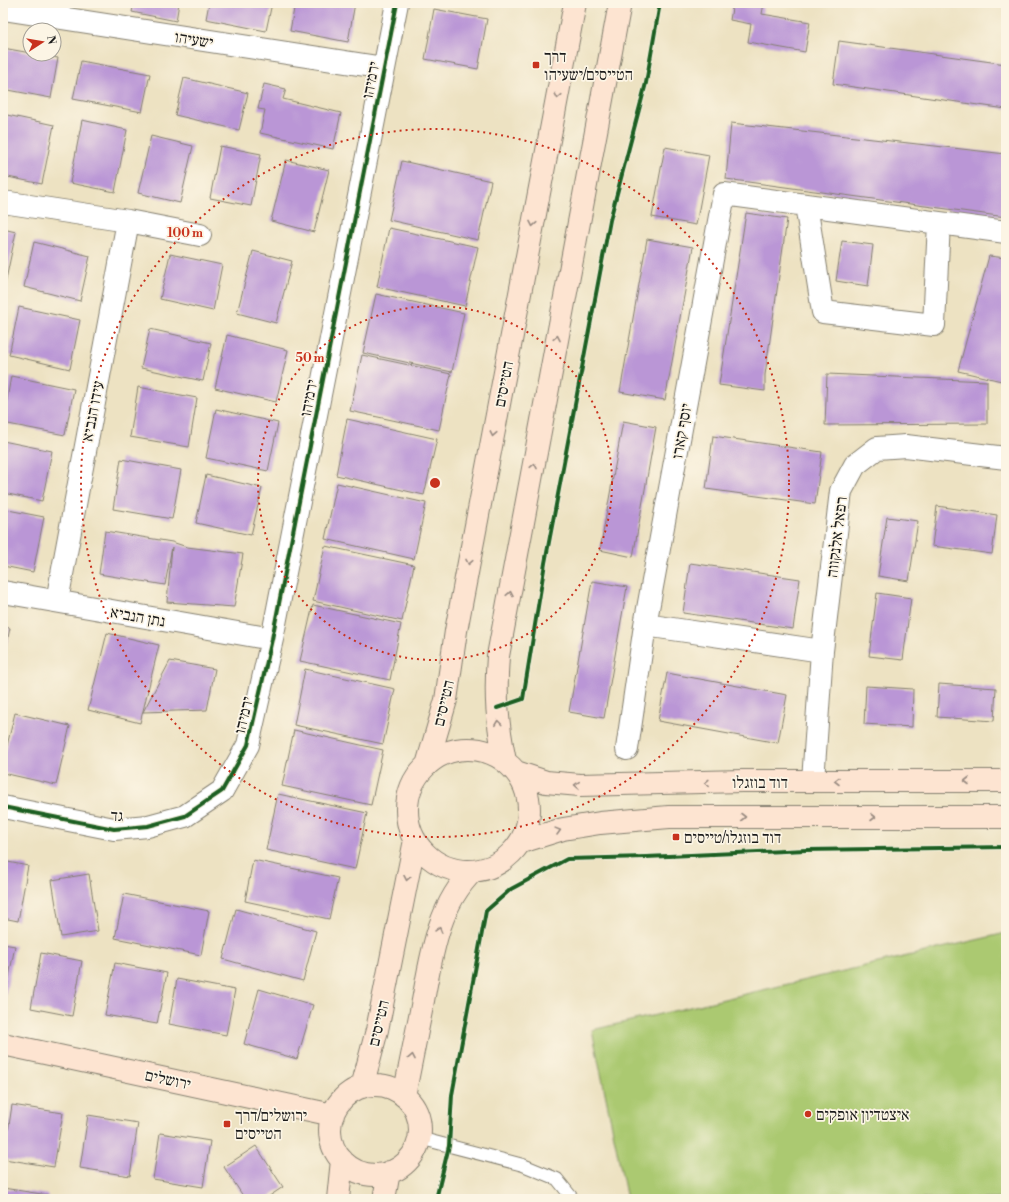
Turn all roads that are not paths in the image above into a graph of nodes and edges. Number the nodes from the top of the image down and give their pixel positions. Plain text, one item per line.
1 (397, 3) edge
2 (575, 3) edge
3 (620, 3) edge
4 (3, 9) edge
5 (384, 68) junction
6 (3, 202) edge
7 (806, 205) junction
8 (128, 221) junction
9 (939, 223) junction
10 (1006, 232) edge
11 (200, 235) dead end
12 (1006, 458) edge
13 (3, 592) edge
14 (57, 602) junction
15 (645, 625) junction
16 (272, 639) junction
17 (822, 651) junction
18 (627, 749) dead end
19 (427, 765) junction
20 (510, 767) junction
21 (1006, 781) edge
22 (813, 782) junction
23 (222, 791) joint
24 (3, 807) edge
25 (1006, 817) edge
26 (415, 840) junction
27 (521, 842) junction
28 (473, 871) junction
29 (3, 1044) edge
30 (362, 1087) junction
31 (404, 1096) junction
32 (333, 1116) junction
33 (419, 1138) junction
34 (342, 1160) junction
35 (389, 1172) junction
36 (338, 1199) edge
37 (384, 1199) edge
38 (574, 1199) edge

1 - 5 street, ירמיהו
2 -> 19 main road, הטייסים
20 -> 3 main road
4 - 5 street, ישעיהו
5 - 16 street, ירמיהו
6 - 8 street
7 - 9 street, יוסף קארו
7 - 9 street
7 - 15 street, יוסף קארו
8 - 11 street
8 - 14 street, עידו הנביא
9 - 10 street, יוסף קארו
12 - 17 street, רפאל אלנקווה
13 - 14 street, נתן הנביא
14 - 16 street, נתן הנביא
15 - 17 street
15 - 18 street, יוסף קארו
16 - 23 street, ירמיהו
17 - 22 street, רפאל אלנקווה
19 - 20 main road
19 - 26 main road
22 -> 20 main road, דוד בוזגלו
20 - 27 main road
21 -> 22 main road, דוד בוזגלו
23 - 24 street, גד
27 -> 25 main road
26 - 28 main road
26 -> 30 main road, הטייסים
27 - 28 main road
31 -> 28 main road
29 - 32 main road, ירושלים
30 - 31 main road
30 - 32 main road
31 - 33 main road
32 - 34 main road
33 - 35 main road
33 - 38 lane
34 - 35 main road
34 - 36 main road
35 - 37 main road

